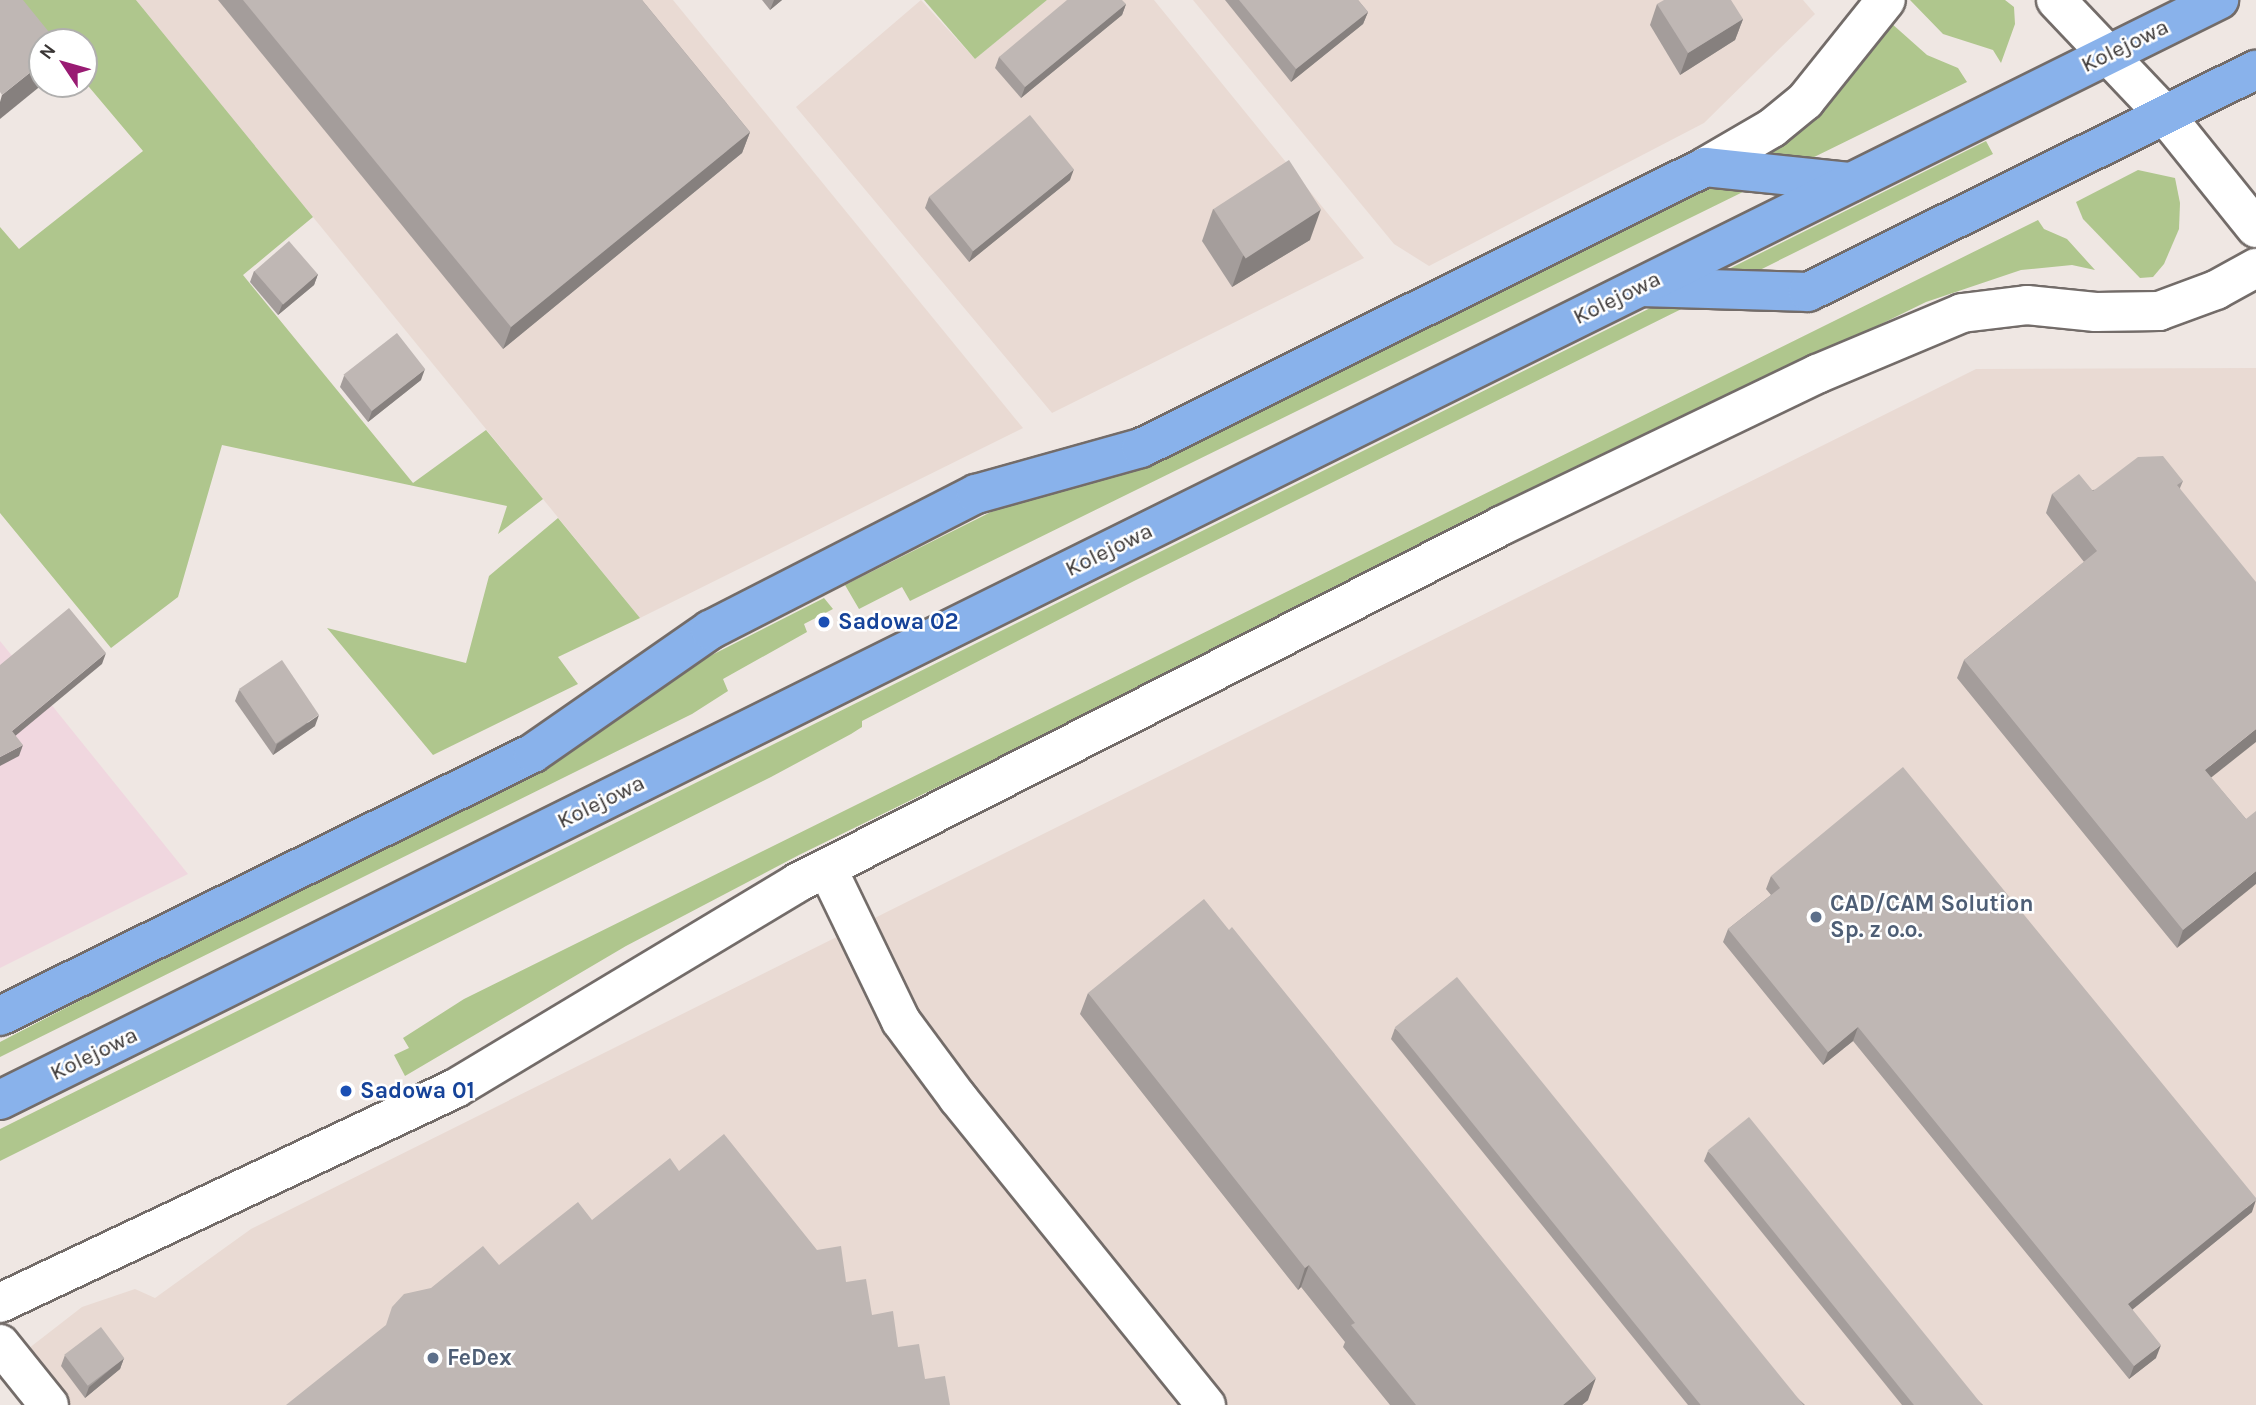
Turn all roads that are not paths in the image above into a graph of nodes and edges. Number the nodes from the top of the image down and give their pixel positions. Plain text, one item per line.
1 (1886, 0) edge
2 (2056, 0) edge
3 (2219, 0) edge
4 (2107, 55) junction
5 (2256, 70) edge
6 (2165, 115) junction
7 (1705, 167) junction
8 (1851, 182) junction
9 (2256, 228) edge
10 (2256, 268) edge
11 (1638, 287) junction
12 (827, 868) junction
13 (0, 1016) edge
14 (0, 1100) edge
15 (0, 1303) edge
16 (0, 1344) edge
17 (49, 1405) edge
18 (1206, 1405) edge

1 - 7 street
2 - 4 street
3 - 4 highway, Kolejowa
4 - 6 street
4 - 8 highway, Kolejowa
5 - 6 highway
6 - 9 street
6 - 11 highway
7 - 8 highway
7 - 13 highway
8 - 11 highway, Kolejowa
10 - 12 street
11 - 14 highway, Kolejowa
12 - 15 street
12 - 18 street
16 - 17 street

